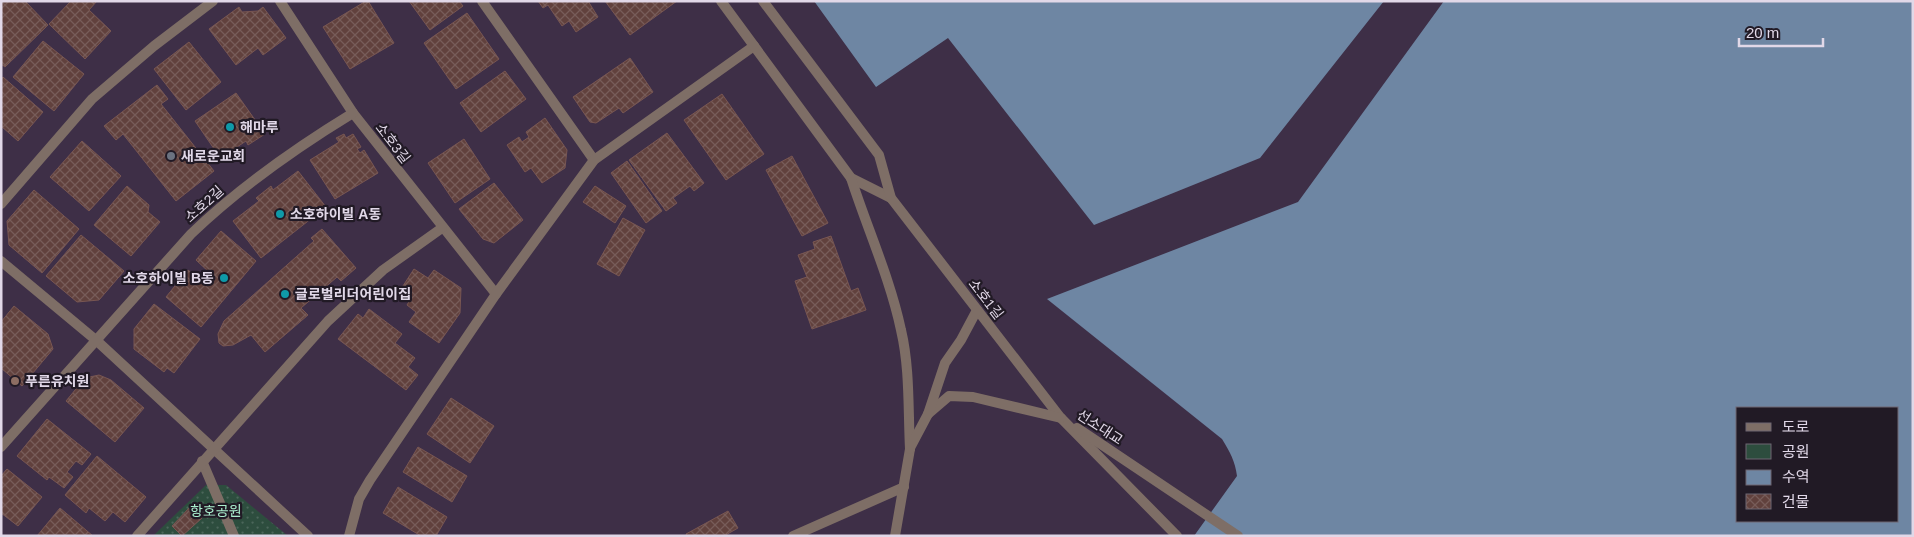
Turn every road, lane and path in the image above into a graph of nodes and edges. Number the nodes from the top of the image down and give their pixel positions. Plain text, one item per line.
1 (213, 1) edge
2 (280, 1) edge
3 (482, 1) edge
4 (721, 1) edge
5 (763, 1) edge
6 (754, 46) junction
7 (353, 113) junction
8 (594, 160) junction
9 (851, 178) junction
10 (891, 198) junction
11 (1, 204) edge
12 (442, 228) junction
13 (1, 261) edge
14 (496, 294) junction
15 (977, 310) junction
16 (97, 341) junction
17 (928, 414) junction
18 (1060, 418) junction
19 (1, 447) edge
20 (910, 448) junction
21 (212, 449) junction
22 (202, 462) junction
23 (904, 487) junction
24 (137, 536) edge
25 (234, 536) edge
26 (308, 536) edge
27 (349, 536) edge
28 (793, 536) edge
29 (895, 536) edge
30 (1177, 536) edge
31 (1238, 536) edge

1 - 11 street
2 - 7 street, 소호3길
3 - 8 street
4 - 6 street, 소호1길
5 - 10 street, 소호1길
6 - 8 street
6 - 9 street, 소호1길
7 - 12 street, 소호3길
7 - 16 street, 소호2길
8 - 14 street
9 - 10 street, 소호1길
9 - 20 street
10 - 15 street, 소호1길
12 - 14 street, 소호3길
12 - 21 street
13 - 16 street
14 - 27 street
15 - 17 street
15 - 18 street, 소호1길
16 - 19 street, 소호2길
16 - 21 street
17 - 18 street
17 - 20 street
18 - 30 street, 선소대교
18 - 31 street, 선소대교
20 - 23 street
21 - 22 street
21 - 26 street
22 - 24 street
22 - 25 street
23 - 28 street
23 - 29 street

